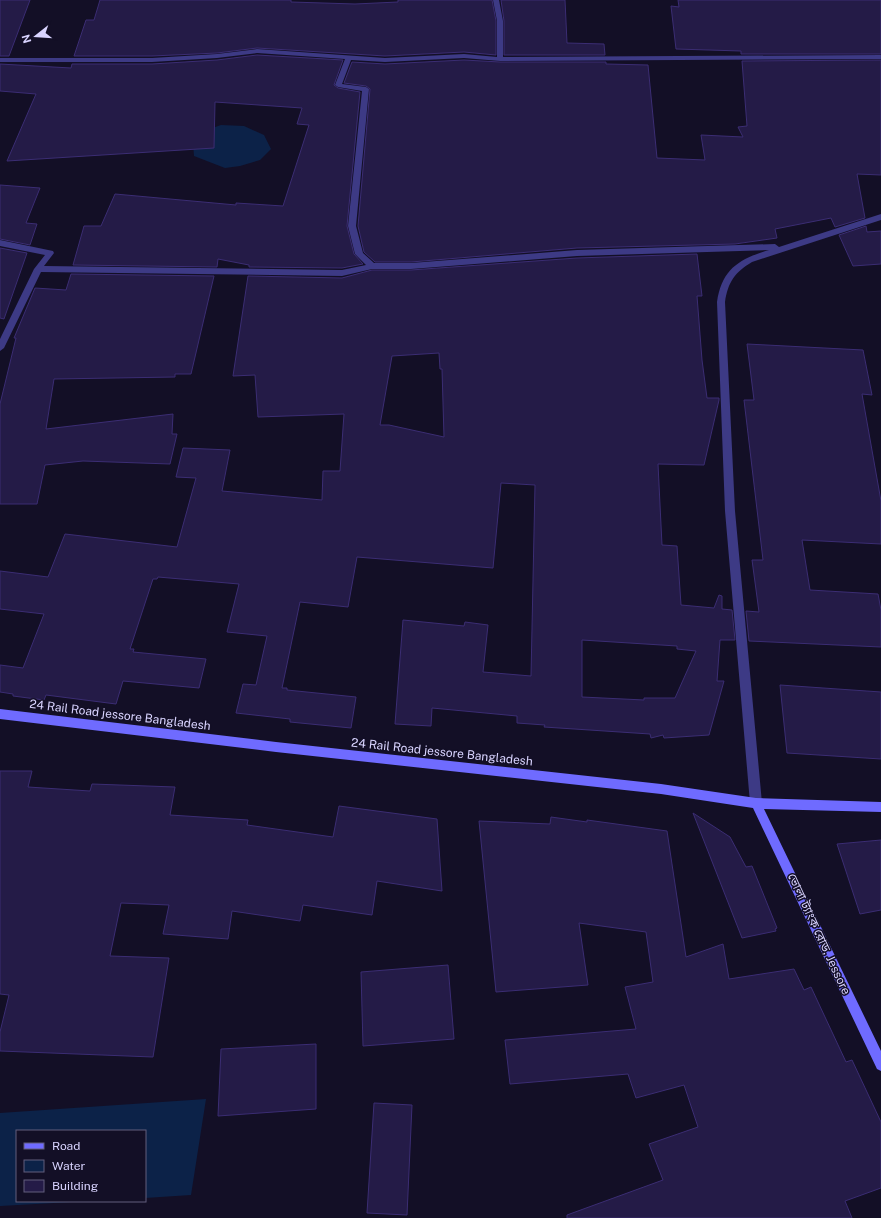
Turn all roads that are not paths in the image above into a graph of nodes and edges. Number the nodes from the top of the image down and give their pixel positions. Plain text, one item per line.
1 (496, 0) edge
2 (349, 57) junction
3 (881, 57) edge
4 (500, 59) junction
5 (0, 60) edge
6 (881, 217) edge
7 (0, 243) edge
8 (787, 247) junction
9 (372, 266) junction
10 (38, 269) junction
11 (0, 348) edge
12 (0, 714) edge
13 (756, 803) junction
14 (881, 807) edge
15 (881, 1065) edge

1 - 4 street
2 - 4 street
2 - 5 street
2 - 9 street
3 - 4 street
6 - 8 street
7 - 10 street
8 - 9 street
8 - 13 street
9 - 10 street
10 - 11 street
12 - 13 street, 24 Rail Road jessore Bangladesh
13 - 14 street, 24 Rail Road jessore Bangladesh
13 - 15 street, ভোলা ট্যাংক রোড, Jessore

